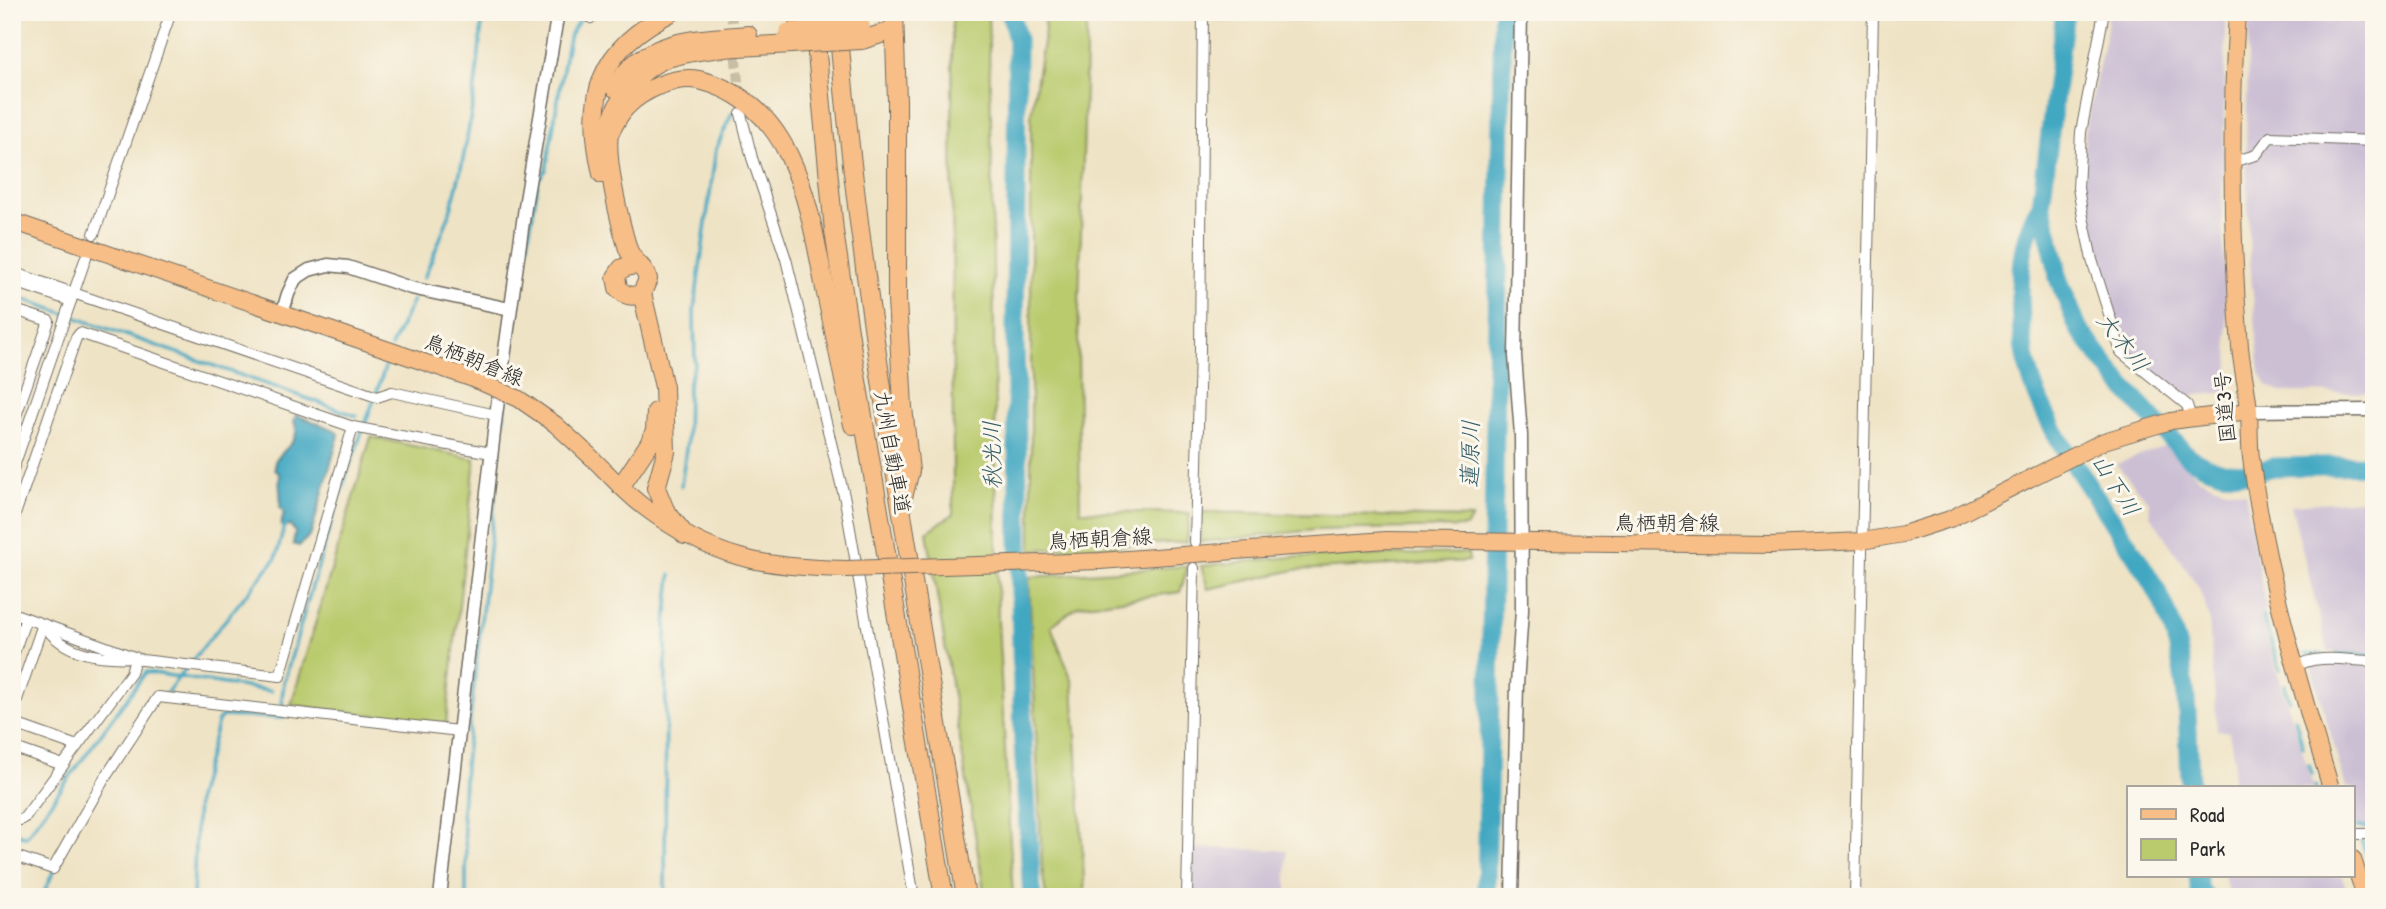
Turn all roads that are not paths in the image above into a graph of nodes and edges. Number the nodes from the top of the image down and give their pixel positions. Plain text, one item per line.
1 (171, 12) edge
2 (558, 12) edge
3 (582, 12) edge
4 (597, 12) edge
5 (671, 12) edge
6 (813, 12) edge
7 (837, 12) edge
8 (1203, 12) edge
9 (1521, 12) edge
10 (1873, 12) edge
11 (2104, 12) edge
12 (2237, 12) edge
13 (894, 21) edge
14 (789, 38) junction
15 (741, 114) tunnel mouth
16 (609, 134) junction
17 (2374, 141) edge
18 (2232, 162) junction
19 (601, 169) junction
20 (12, 221) edge
21 (94, 234) dead end
22 (86, 257) dead end
23 (629, 266) junction
24 (12, 272) edge
25 (12, 281) edge
26 (637, 294) junction
27 (72, 297) junction
28 (12, 309) edge
29 (510, 309) junction
30 (282, 314) junction
31 (2374, 410) edge
32 (2249, 411) junction
33 (496, 415) junction
34 (2191, 418) junction
35 (12, 427) edge
36 (353, 427) junction
37 (666, 431) junction
38 (491, 453) junction
39 (12, 472) edge
40 (621, 486) junction
41 (901, 504) junction
42 (12, 523) edge
43 (685, 535) junction
44 (1862, 541) junction
45 (1195, 542) dead end
46 (1522, 543) junction
47 (1194, 568) dead end
48 (12, 613) edge
49 (26, 618) junction
50 (43, 624) junction
51 (13, 652) edge
52 (135, 657) junction
53 (904, 658) junction
54 (2374, 662) edge
55 (2295, 667) junction
56 (12, 714) edge
57 (12, 723) edge
58 (459, 732) junction
59 (77, 746) junction
60 (12, 747) edge
61 (63, 765) junction
62 (2330, 786) edge
63 (12, 818) edge
64 (2354, 834) edge
65 (2374, 834) edge
66 (12, 855) edge
67 (2354, 862) edge
68 (440, 897) edge
69 (914, 897) edge
70 (944, 897) edge
71 (966, 897) edge
72 (1186, 897) edge
73 (1512, 897) edge
74 (1856, 897) edge
75 (2365, 897) edge

1 - 21 street
2 - 29 street
3 - 4 street
5 - 19 highway
6 - 53 highway, 九州自動車道
7 - 41 highway, 九州自動車道
8 - 45 street
9 - 46 street
10 - 44 street
11 - 34 street
12 - 18 main road, 国道3号
13 - 14 highway, bridge
13 - 41 highway
14 - 16 highway
14 - 19 highway
15 - 69 street
16 - 23 highway
16 - 53 highway
17 - 18 street
18 - 32 main road, 国道3号
19 - 23 highway
20 - 30 main road, 鳥栖朝倉線
22 - 27 street
23 - 26 highway
23 - 26 highway
24 - 27 street
25 - 27 street
26 - 37 highway
26 - 40 highway
27 - 33 street
27 - 39 street
28 - 35 street
29 - 30 street
29 - 33 street
30 - 40 main road, 鳥栖朝倉線, bridge
31 - 32 street
32 - 34 main road, 鳥栖朝倉線
32 - 55 main road, 国道3号
33 - 38 street
34 - 44 main road, 鳥栖朝倉線
36 - 38 street
36 - 42 street
36 - 52 street
37 - 40 highway
37 - 43 highway
38 - 58 street
40 - 43 main road, 鳥栖朝倉線
41 - 71 highway, 九州自動車道
43 - 46 main road, 鳥栖朝倉線, bridge
44 - 46 main road, 鳥栖朝倉線
44 - 74 street
46 - 73 street
47 - 72 street
48 - 49 street
49 - 50 street
49 - 51 street
50 - 52 street
50 - 56 street
52 - 59 street
53 - 70 highway, 九州自動車道
54 - 55 street
55 - 62 main road, 国道3号
57 - 59 street
58 - 66 street
58 - 68 street
59 - 61 street
60 - 61 street
61 - 63 street
64 - 65 street
67 - 75 main road

